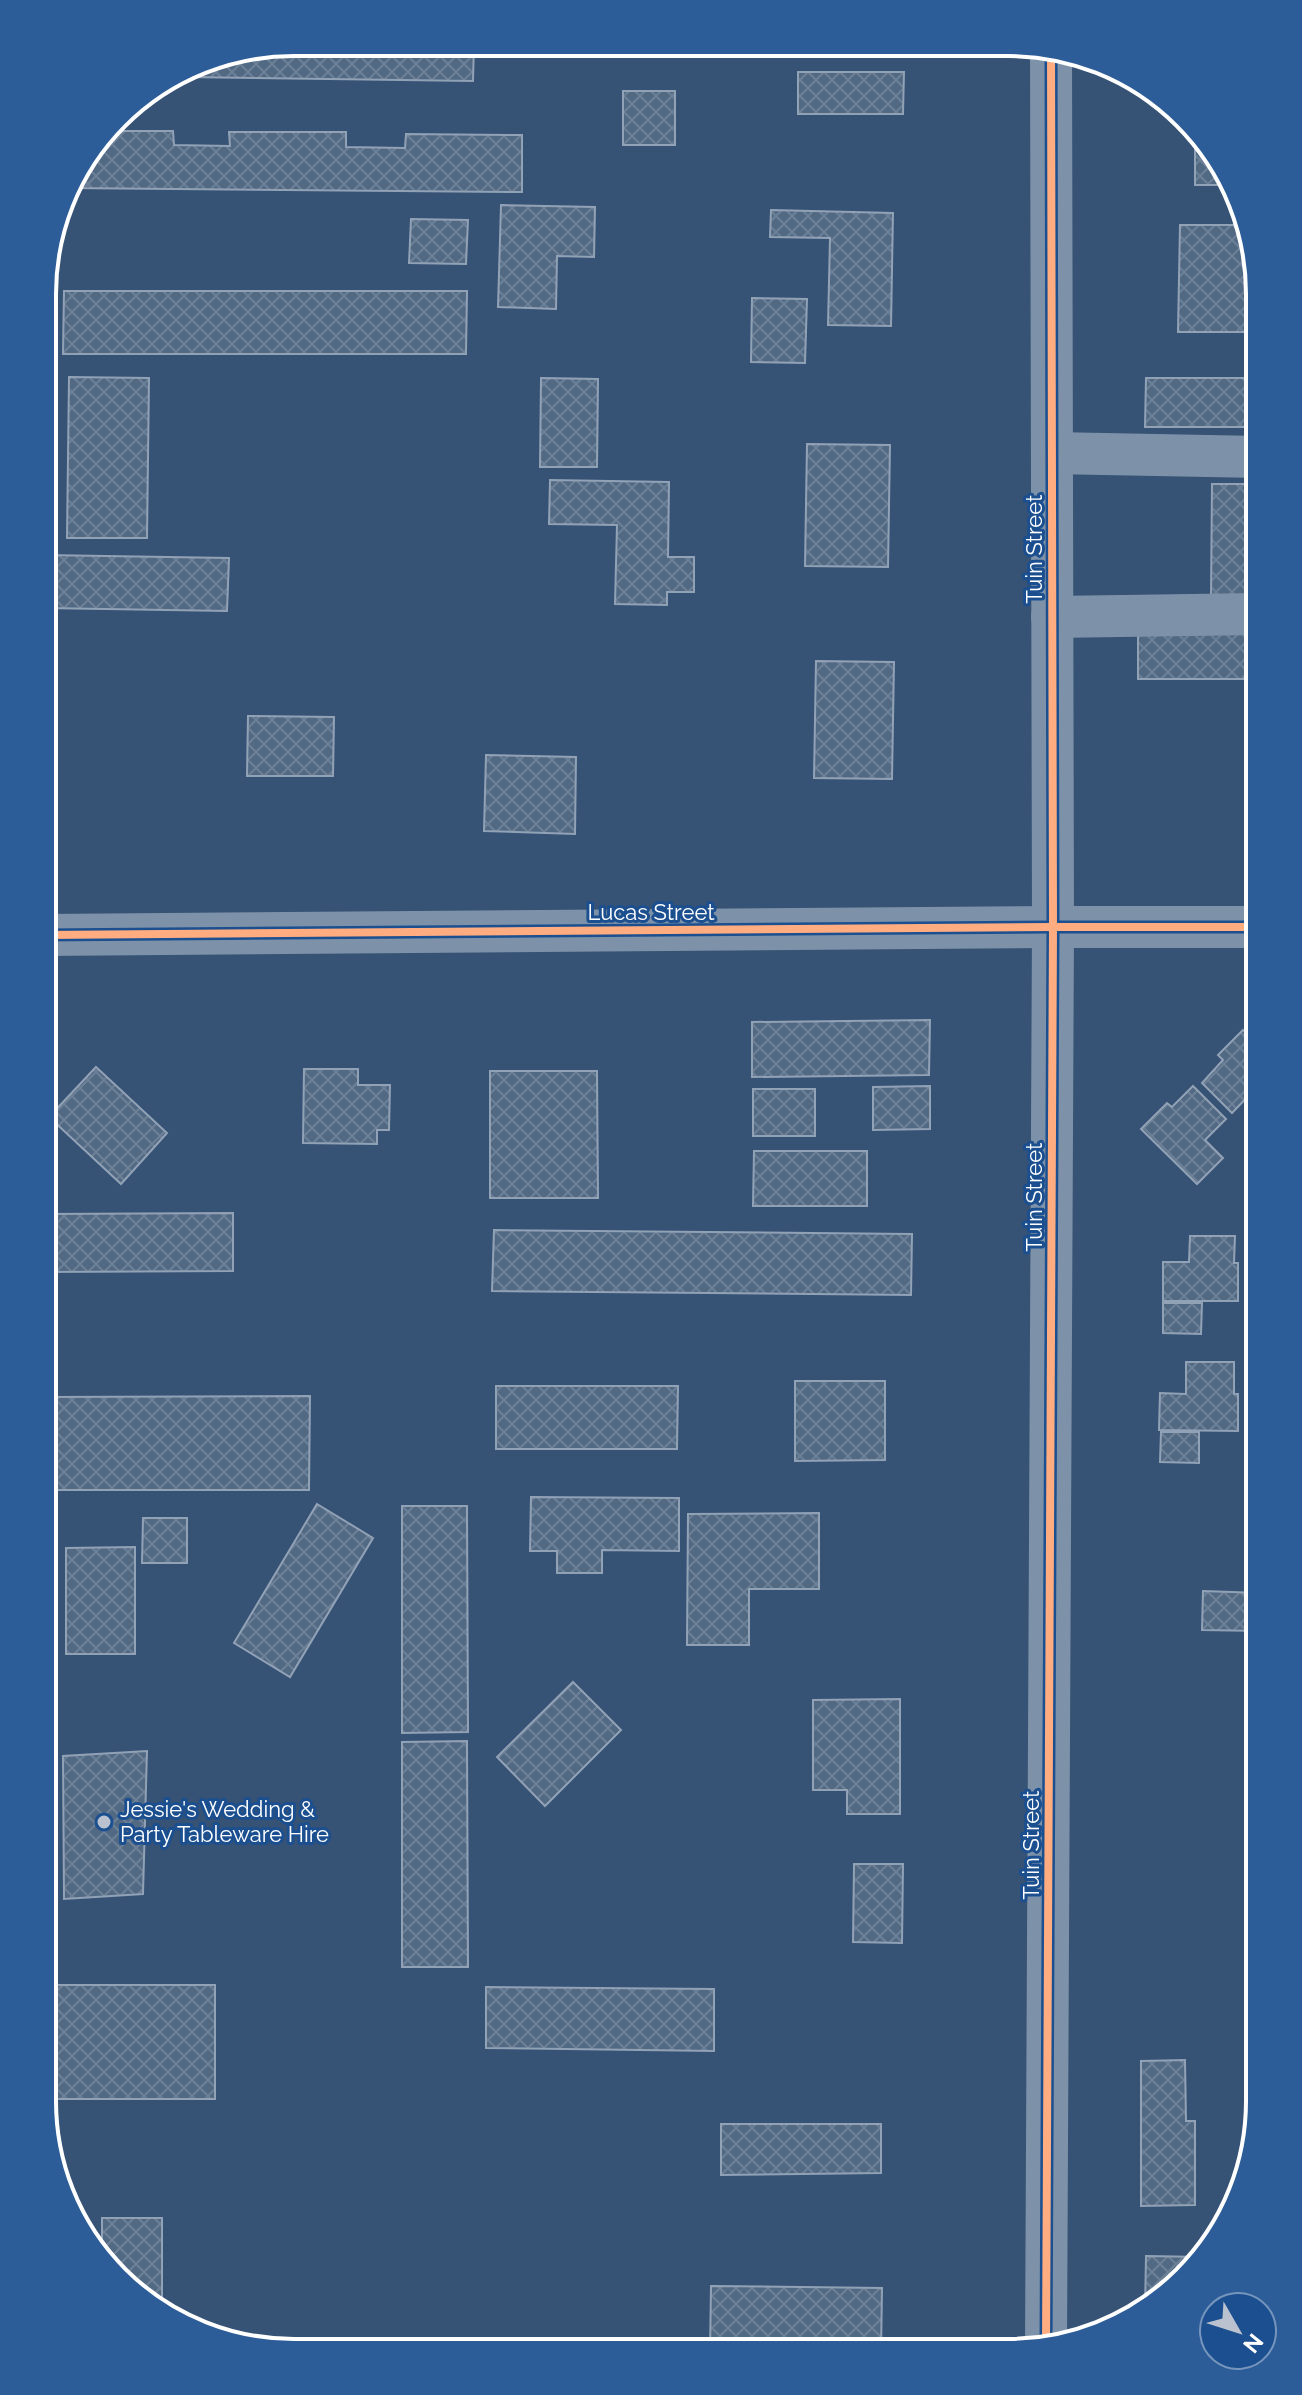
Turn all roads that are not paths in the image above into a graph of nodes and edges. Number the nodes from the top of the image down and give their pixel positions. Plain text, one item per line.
1 (1051, 61) edge
2 (1052, 453) junction
3 (1246, 457) edge
4 (1246, 614) edge
5 (1052, 617) junction
6 (1053, 927) junction
7 (1246, 927) edge
8 (56, 935) edge
9 (1046, 2335) edge

1 - 2 street, Tuin Street
2 - 3 street
2 - 5 street, Tuin Street
4 - 5 street
5 - 6 street, Tuin Street
6 - 7 street, Lucas Street
6 - 8 street, Lucas Street
6 - 9 street, Tuin Street

